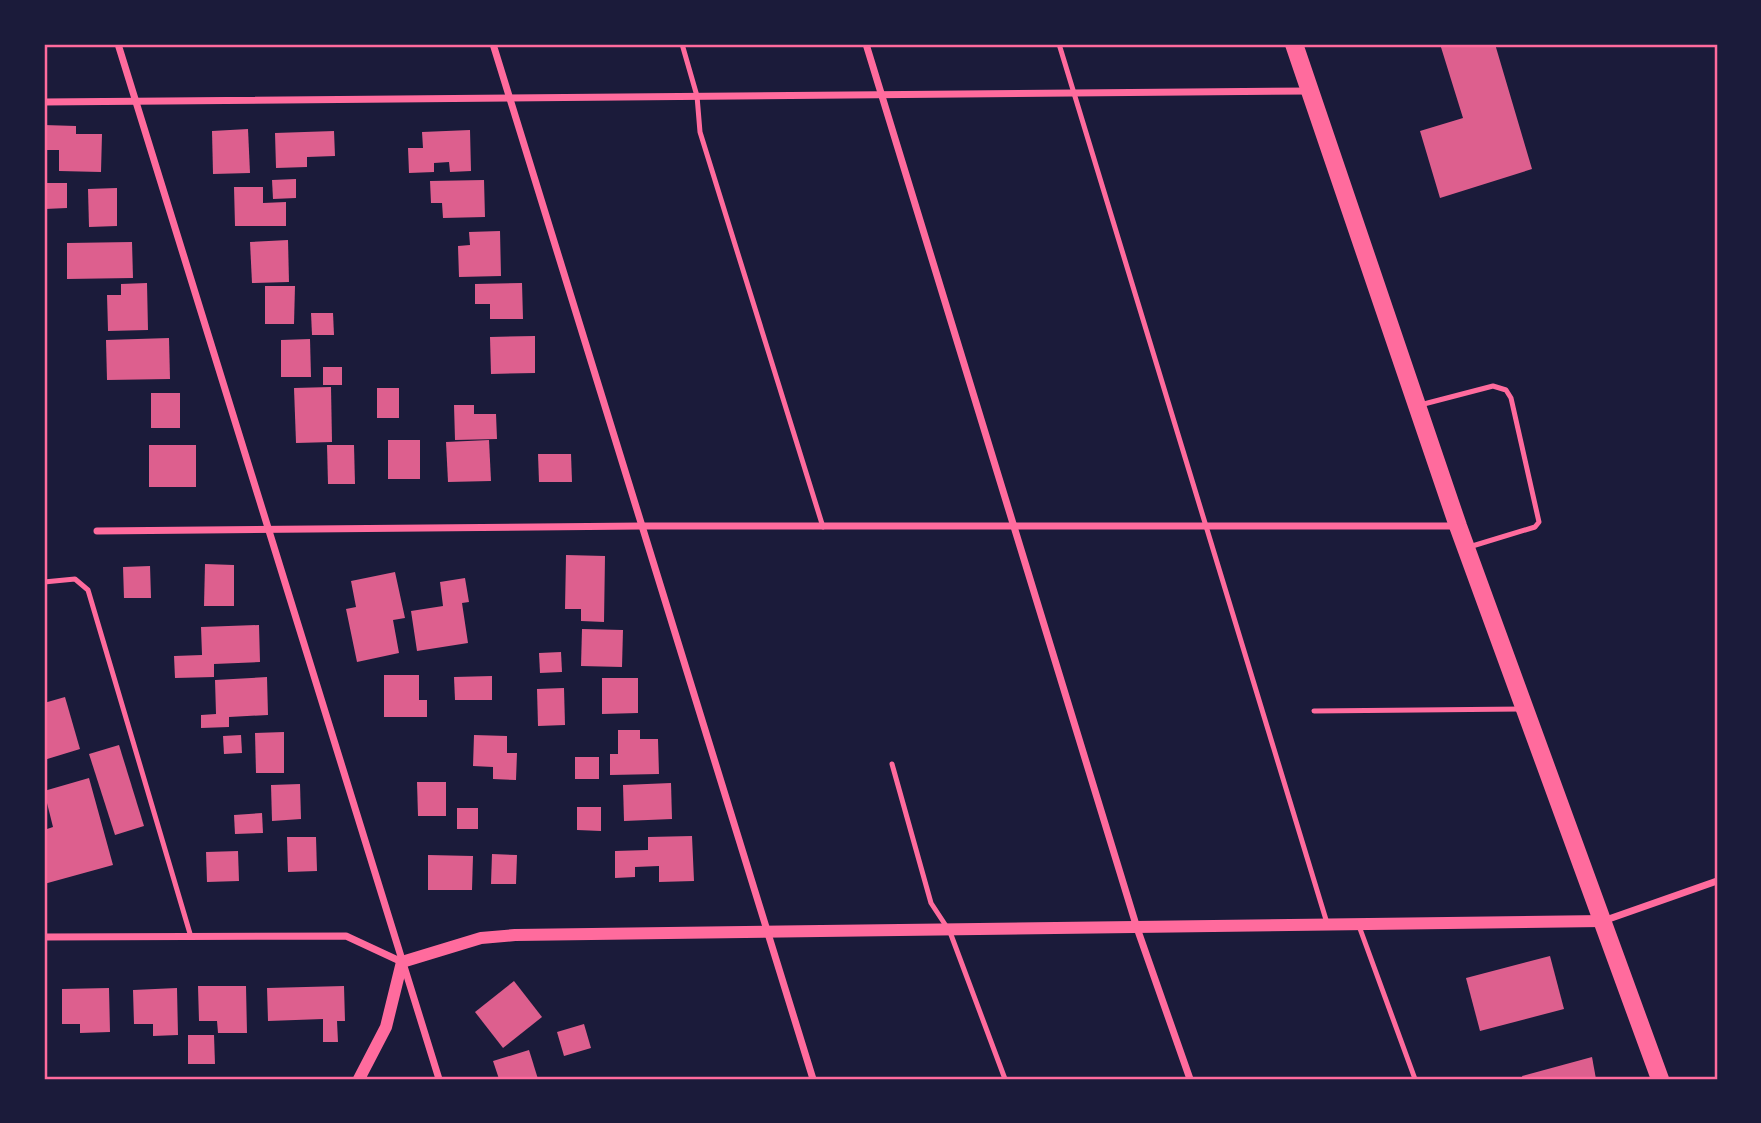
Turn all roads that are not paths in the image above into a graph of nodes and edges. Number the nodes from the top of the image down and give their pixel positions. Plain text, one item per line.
1 (118, 44) edge
2 (493, 44) edge
3 (682, 44) edge
4 (866, 44) edge
5 (1059, 44) edge
6 (1294, 44) edge
7 (1309, 91) junction
8 (1074, 93) junction
9 (882, 95) junction
10 (509, 96) junction
11 (697, 96) junction
12 (44, 102) edge
13 (136, 102) junction
14 (1417, 405) junction
15 (641, 526) junction
16 (1458, 526) junction
17 (823, 527) junction
18 (1205, 527) junction
19 (271, 528) junction
20 (1014, 528) junction
21 (97, 531) dead end
22 (1466, 548) junction
23 (44, 582) edge
24 (1525, 709) junction
25 (1314, 711) dead end
26 (892, 764) dead end
27 (1717, 881) edge
28 (1602, 921) junction
29 (1328, 926) junction
30 (1359, 926) junction
31 (1137, 928) junction
32 (950, 932) junction
33 (768, 933) junction
34 (44, 937) edge
35 (191, 937) junction
36 (402, 962) junction
37 (359, 1079) edge
38 (439, 1079) edge
39 (813, 1079) edge
40 (1005, 1079) edge
41 (1190, 1079) edge
42 (1415, 1079) edge
43 (1660, 1079) edge

1 - 13 street
2 - 10 street
3 - 11 lane
4 - 9 street
5 - 8 lane
6 - 7 main road
7 - 8 street
7 - 14 main road
8 - 9 street
8 - 18 lane
9 - 11 street
9 - 20 street
10 - 11 street
10 - 13 street
10 - 15 street
11 - 17 lane
12 - 13 street
13 - 19 street
14 - 16 main road
14 - 22 lane
15 - 17 street
15 - 19 street
15 - 33 street
16 - 18 street
16 - 22 main road
17 - 20 street
18 - 20 street
18 - 29 lane
19 - 21 street
19 - 36 street
20 - 31 street
22 - 24 main road
23 - 35 lane
24 - 25 lane
24 - 28 main road
26 - 32 lane
27 - 28 street
28 - 30 street
28 - 43 main road
29 - 30 street
29 - 31 street
30 - 42 lane
31 - 32 street
31 - 41 street
32 - 33 street
32 - 40 lane
33 - 36 street
33 - 39 street
34 - 35 street
35 - 36 street
36 - 37 street
36 - 38 street

